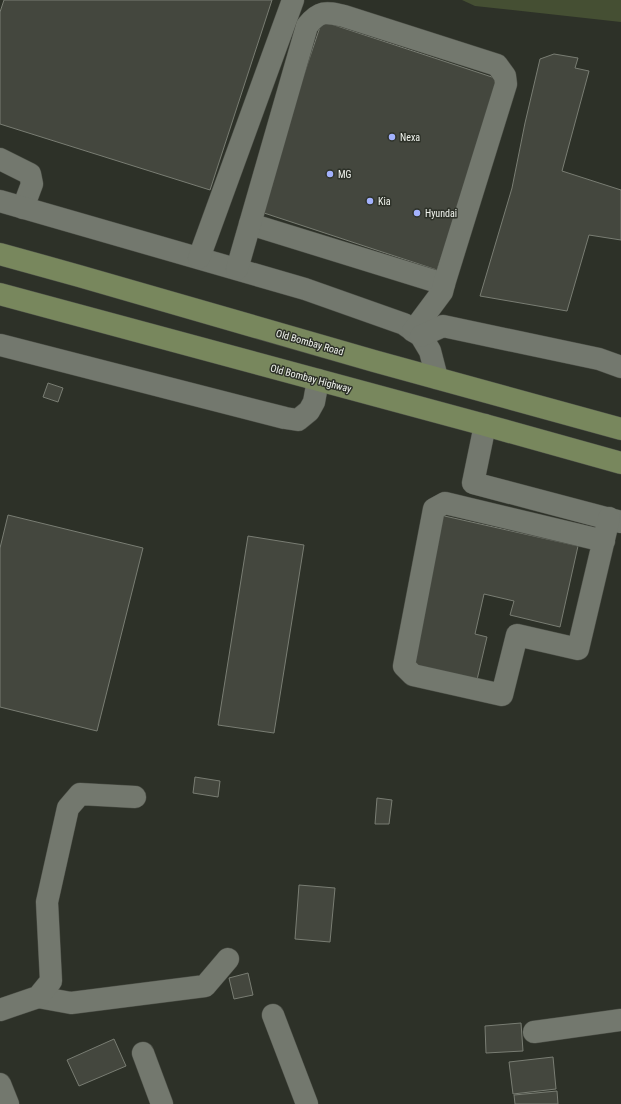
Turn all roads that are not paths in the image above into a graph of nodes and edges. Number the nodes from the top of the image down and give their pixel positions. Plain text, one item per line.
1 (293, 0) edge
2 (0, 159) edge
3 (0, 201) edge
4 (23, 208) junction
5 (250, 224) junction
6 (0, 254) edge
7 (199, 258) junction
8 (237, 269) junction
9 (444, 284) junction
10 (0, 294) edge
11 (417, 333) junction
12 (0, 345) edge
13 (621, 367) edge
14 (437, 378) junction
15 (318, 380) junction
16 (485, 425) junction
17 (621, 429) edge
18 (621, 463) edge
19 (473, 483) junction
20 (467, 508) junction
21 (615, 520) edge
22 (604, 541) junction
23 (135, 797) dead end
24 (228, 959) dead end
25 (38, 997) junction
26 (0, 1010) edge
27 (273, 1015) dead end
28 (621, 1020) edge
29 (534, 1032) dead end
30 (143, 1053) dead end
31 (0, 1084) edge
32 (8, 1104) edge
33 (162, 1104) edge
34 (307, 1104) edge

1 - 7 street
2 - 4 street
3 - 4 street
4 - 7 street
5 - 8 street
5 - 9 street
5 - 9 street
6 - 14 main road, Old Bombay Road
7 - 8 street
8 - 11 street
9 - 11 street
10 - 15 main road, Old Bombay Highway
11 - 13 street
11 - 14 street
12 - 15 street
14 - 17 main road, Old Bombay Road
15 - 16 main road, Old Bombay Highway
16 - 18 main road, Old Bombay Highway
16 - 19 street
19 - 20 street
19 - 21 street
20 - 22 street
20 - 22 street
21 - 22 street
23 - 25 street
24 - 25 street
25 - 26 street
27 - 34 street
28 - 29 street
30 - 33 street
31 - 32 street

